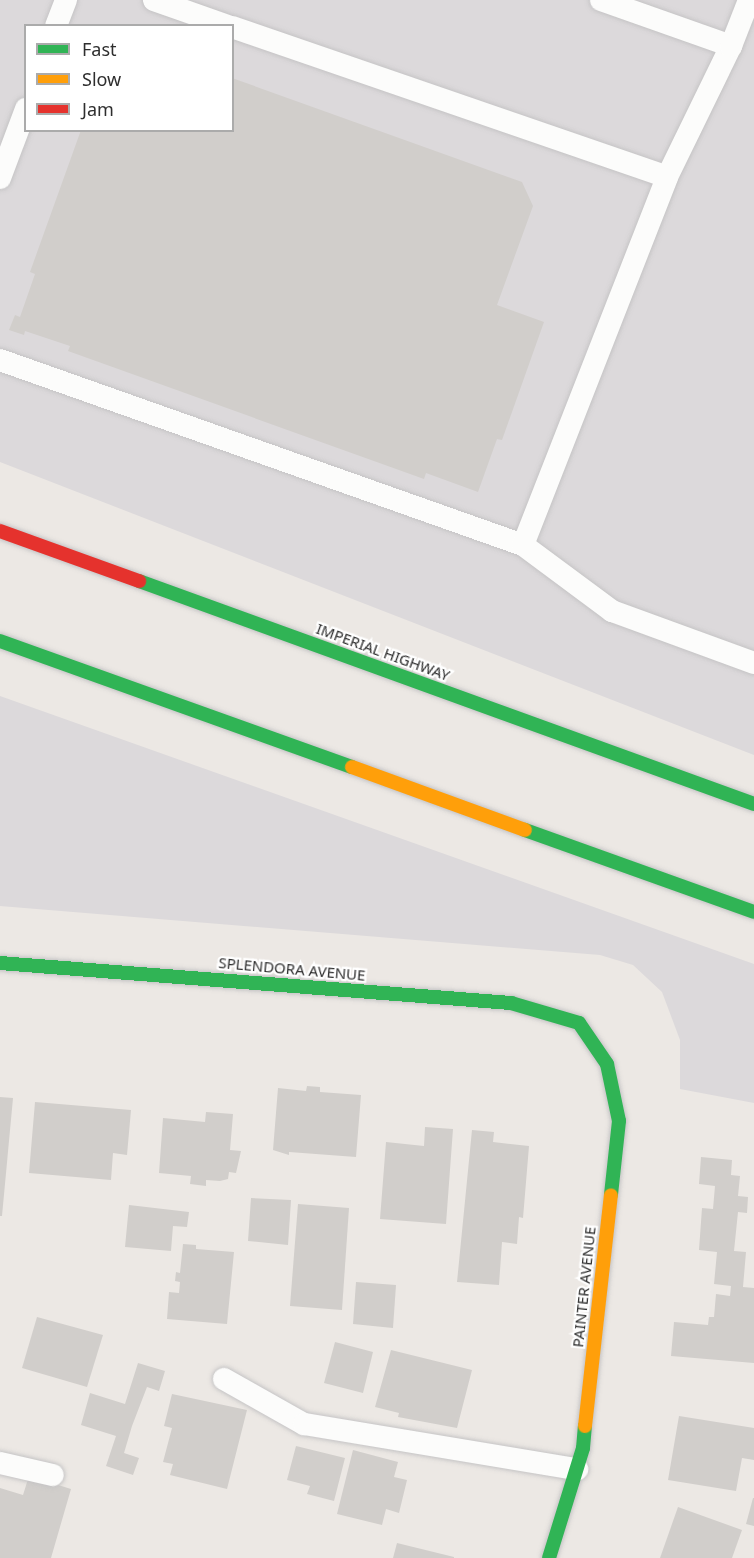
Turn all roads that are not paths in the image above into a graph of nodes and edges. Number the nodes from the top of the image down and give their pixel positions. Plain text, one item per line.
1 (66, 0) edge
2 (154, 0) edge
3 (601, 0) edge
4 (749, 0) edge
5 (58, 24) edge
6 (224, 24) edge
7 (234, 27) edge
8 (731, 46) junction
9 (24, 114) edge
10 (667, 177) junction
11 (0, 178) edge
12 (0, 360) edge
13 (0, 531) edge
14 (523, 545) junction
15 (0, 642) edge
16 (754, 663) edge
17 (754, 804) edge
18 (754, 912) edge
19 (0, 963) edge
20 (579, 1023) joint
21 (224, 1379) dead end
22 (0, 1463) edge
23 (577, 1468) junction
24 (53, 1475) dead end
25 (549, 1558) edge

1 - 5 lane
2 - 6 lane
3 - 8 lane
4 - 8 lane
7 - 10 lane
8 - 10 lane
9 - 11 lane
10 - 14 lane
12 - 14 lane
13 - 17 main road, IMPERIAL HIGHWAY
14 - 16 lane
15 - 18 main road
19 - 20 main road, SPLENDORA AVENUE
20 - 23 main road, PAINTER AVENUE
21 - 23 lane
22 - 24 lane
23 - 25 main road, PAINTER AVENUE

